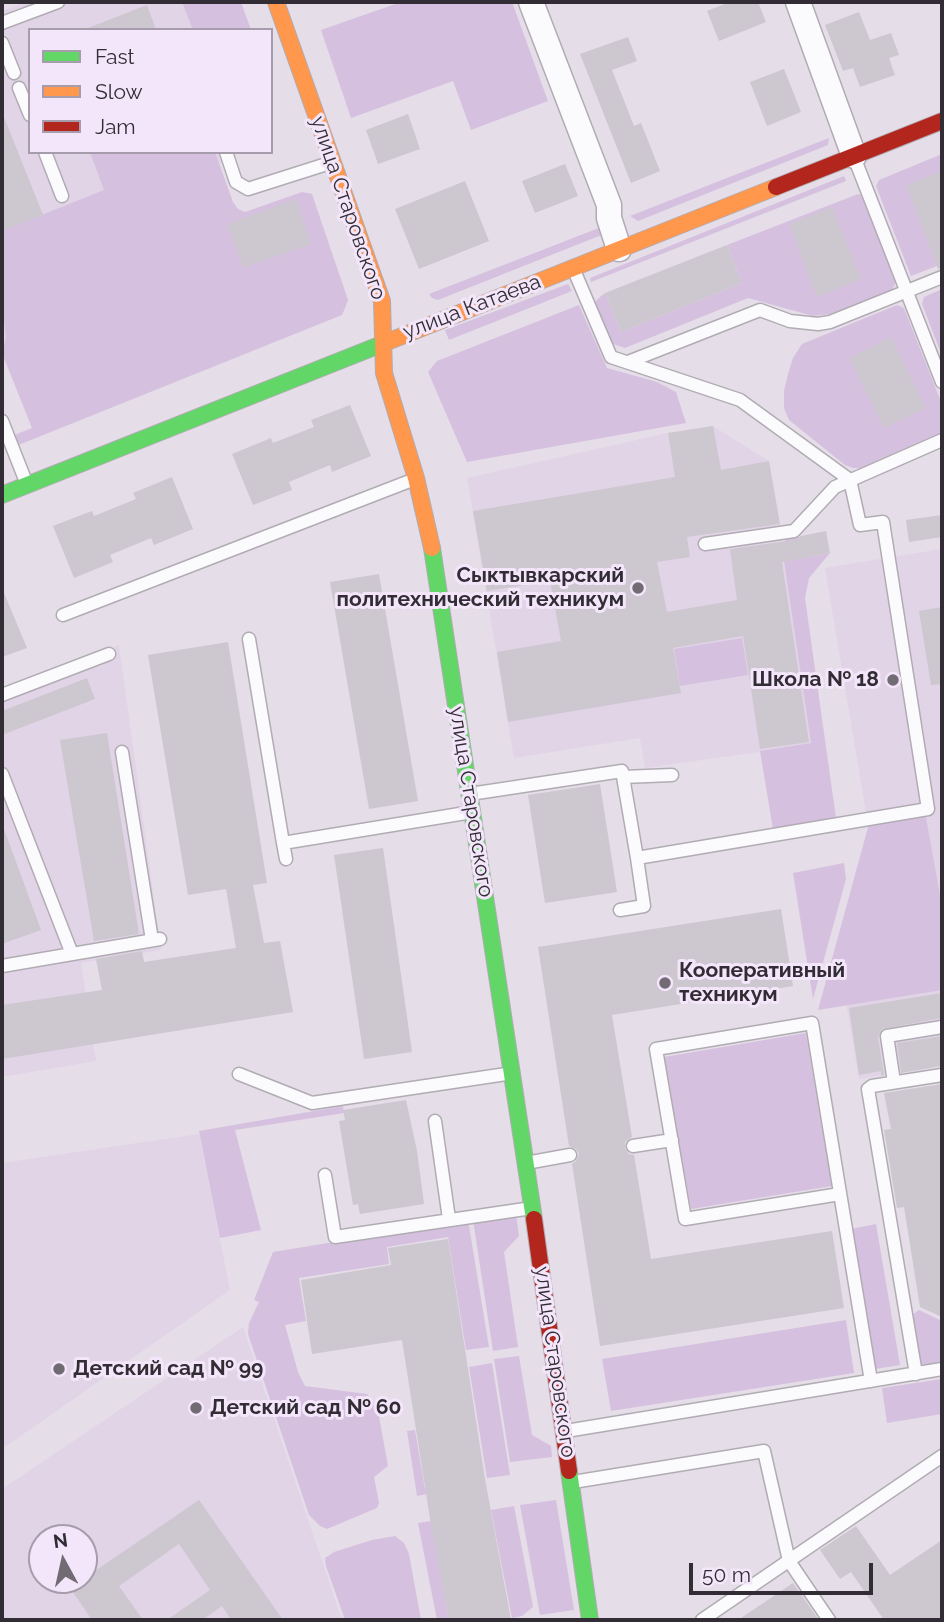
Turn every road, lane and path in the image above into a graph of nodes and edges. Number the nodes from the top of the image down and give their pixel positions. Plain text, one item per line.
1 (58, 2) edge
2 (276, 2) edge
3 (531, 2) edge
4 (798, 2) edge
5 (2, 23) edge
6 (2, 43) edge
7 (14, 74) dead end
8 (19, 88) dead end
9 (28, 109) edge
10 (942, 121) edge
11 (46, 154) edge
12 (227, 154) edge
13 (854, 156) junction
14 (333, 162) junction
15 (62, 196) dead end
16 (619, 248) junction
17 (573, 267) junction
18 (942, 277) edge
19 (907, 291) junction
20 (384, 341) junction
21 (628, 362) junction
22 (942, 382) edge
23 (2, 421) edge
24 (942, 440) edge
25 (416, 478) junction
26 (850, 480) junction
27 (27, 484) junction
28 (2, 495) edge
29 (705, 544) dead end
30 (63, 615) dead end
31 (248, 639) dead end
32 (109, 654) dead end
33 (2, 695) edge
34 (122, 752) dead end
35 (2, 774) edge
36 (672, 775) dead end
37 (623, 778) junction
38 (470, 794) junction
39 (472, 812) junction
40 (283, 844) junction
41 (637, 858) junction
42 (286, 859) dead end
43 (620, 910) dead end
44 (72, 954) junction
45 (2, 966) edge
46 (942, 1027) edge
47 (513, 1073) junction
48 (239, 1074) dead end
49 (942, 1074) edge
50 (894, 1082) junction
51 (435, 1121) dead end
52 (672, 1140) junction
53 (633, 1146) dead end
54 (570, 1155) dead end
55 (526, 1163) junction
56 (325, 1174) dead end
57 (840, 1194) junction
58 (533, 1208) junction
59 (449, 1219) junction
60 (942, 1369) edge
61 (915, 1374) junction
62 (871, 1381) junction
63 (565, 1431) junction
64 (942, 1455) edge
65 (572, 1482) junction
66 (789, 1561) junction
67 (590, 1620) edge
68 (702, 1620) edge
69 (829, 1620) edge

1 - 5 lane
2 - 14 street, улица Старовского
3 - 16 street
4 - 13 street
6 - 7 lane
8 - 9 lane
10 - 13 street, улица Катаева
11 - 15 lane
12 - 14 lane
13 - 16 street, улица Катаева
13 - 19 lane
14 - 20 street, улица Старовского
16 - 17 street, улица Катаева
17 - 20 street, улица Катаева
17 - 21 lane
18 - 19 lane
19 - 21 lane
19 - 22 lane
20 - 25 street, улица Старовского
20 - 27 street, улица Катаева
21 - 26 lane
23 - 27 lane
24 - 26 lane
25 - 30 lane
25 - 38 street, улица Старовского
26 - 29 lane
26 - 41 lane
27 - 28 street, улица Катаева
31 - 40 lane
32 - 33 lane
34 - 44 lane
35 - 44 lane
36 - 37 lane
37 - 38 lane
37 - 41 lane
38 - 39 street, улица Старовского
39 - 40 lane
39 - 47 street, улица Старовского
40 - 42 lane
41 - 43 lane
44 - 45 lane
46 - 50 lane
47 - 48 lane
47 - 55 street, улица Старовского
49 - 50 lane
50 - 61 lane
51 - 59 lane
52 - 53 lane
52 - 57 lane
52 - 57 lane
54 - 55 lane
55 - 58 street, улица Старовского
56 - 59 lane
57 - 62 lane
58 - 59 lane
58 - 63 street, улица Старовского
60 - 61 lane
61 - 62 lane
62 - 63 lane
63 - 65 street, улица Старовского
64 - 66 lane
65 - 66 lane
65 - 67 street, улица Старовского
66 - 68 lane
66 - 69 lane

